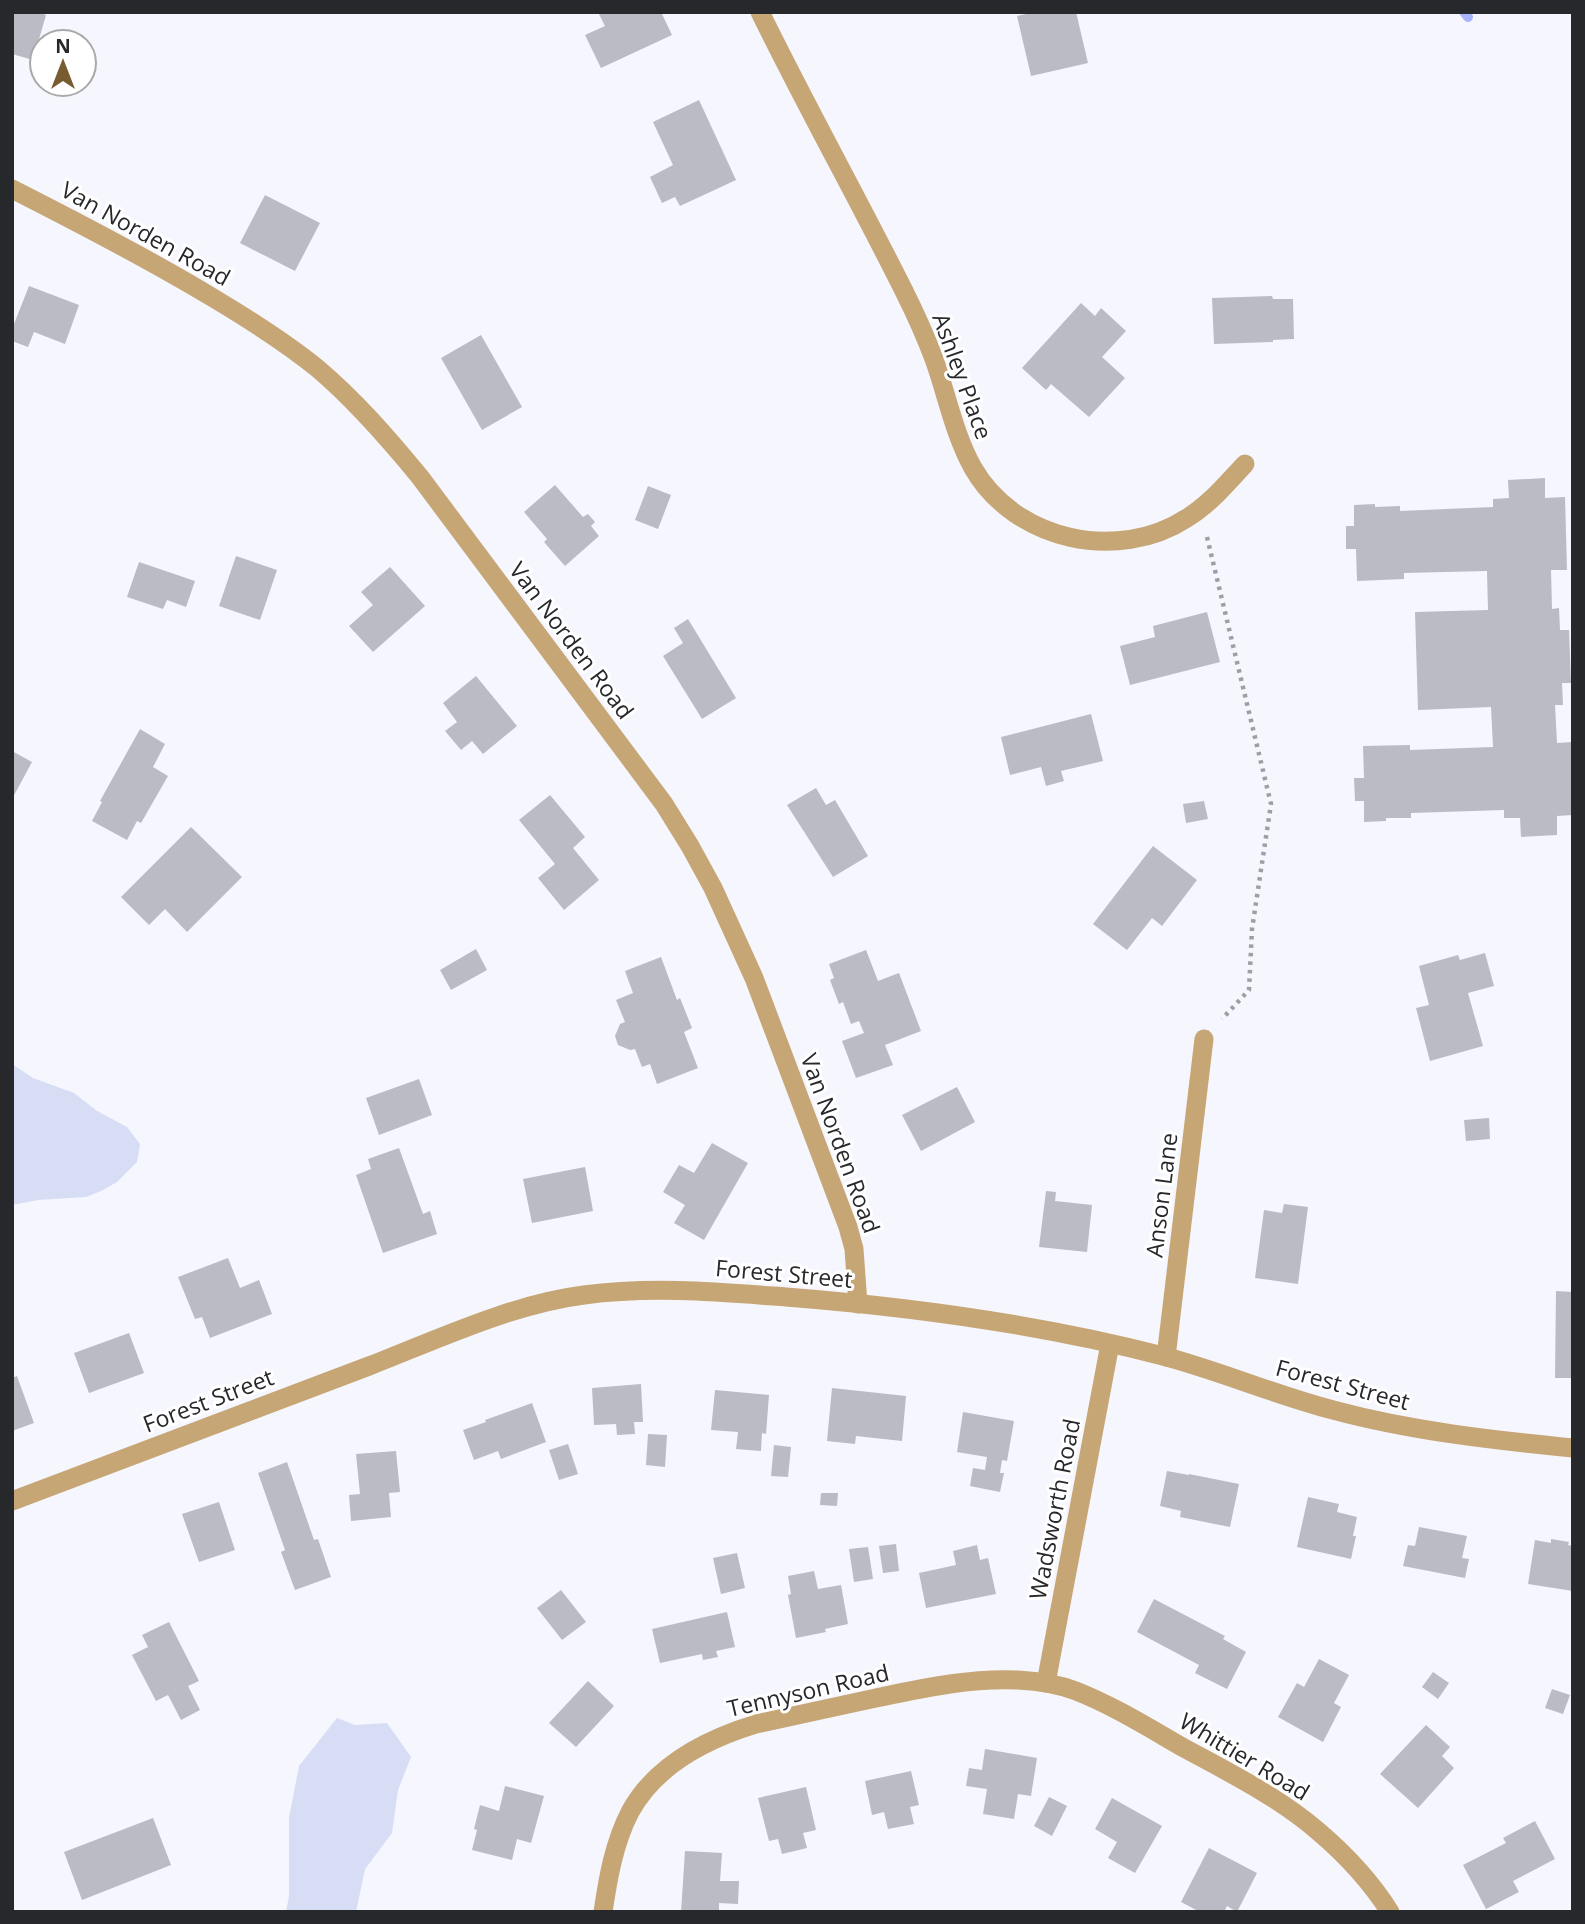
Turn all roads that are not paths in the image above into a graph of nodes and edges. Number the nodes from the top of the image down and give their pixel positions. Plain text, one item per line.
1 (761, 12) edge
2 (12, 189) edge
3 (1245, 464) dead end
4 (1204, 1039) road end
5 (858, 1304) junction
6 (1110, 1344) junction
7 (1166, 1357) junction
8 (1573, 1448) edge
9 (12, 1501) edge
10 (1046, 1683) junction
11 (603, 1912) edge
12 (1390, 1912) edge

1 - 3 street, Ashley Place
2 - 5 street, Van Norden Road
4 - 7 street, Anson Lane
5 - 6 street, Forest Street
5 - 9 street, Forest Street
6 - 7 street, Forest Street
6 - 10 street, Wadsworth Road
7 - 8 street, Forest Street
10 - 11 street, Tennyson Road
10 - 12 street, Whittier Road

